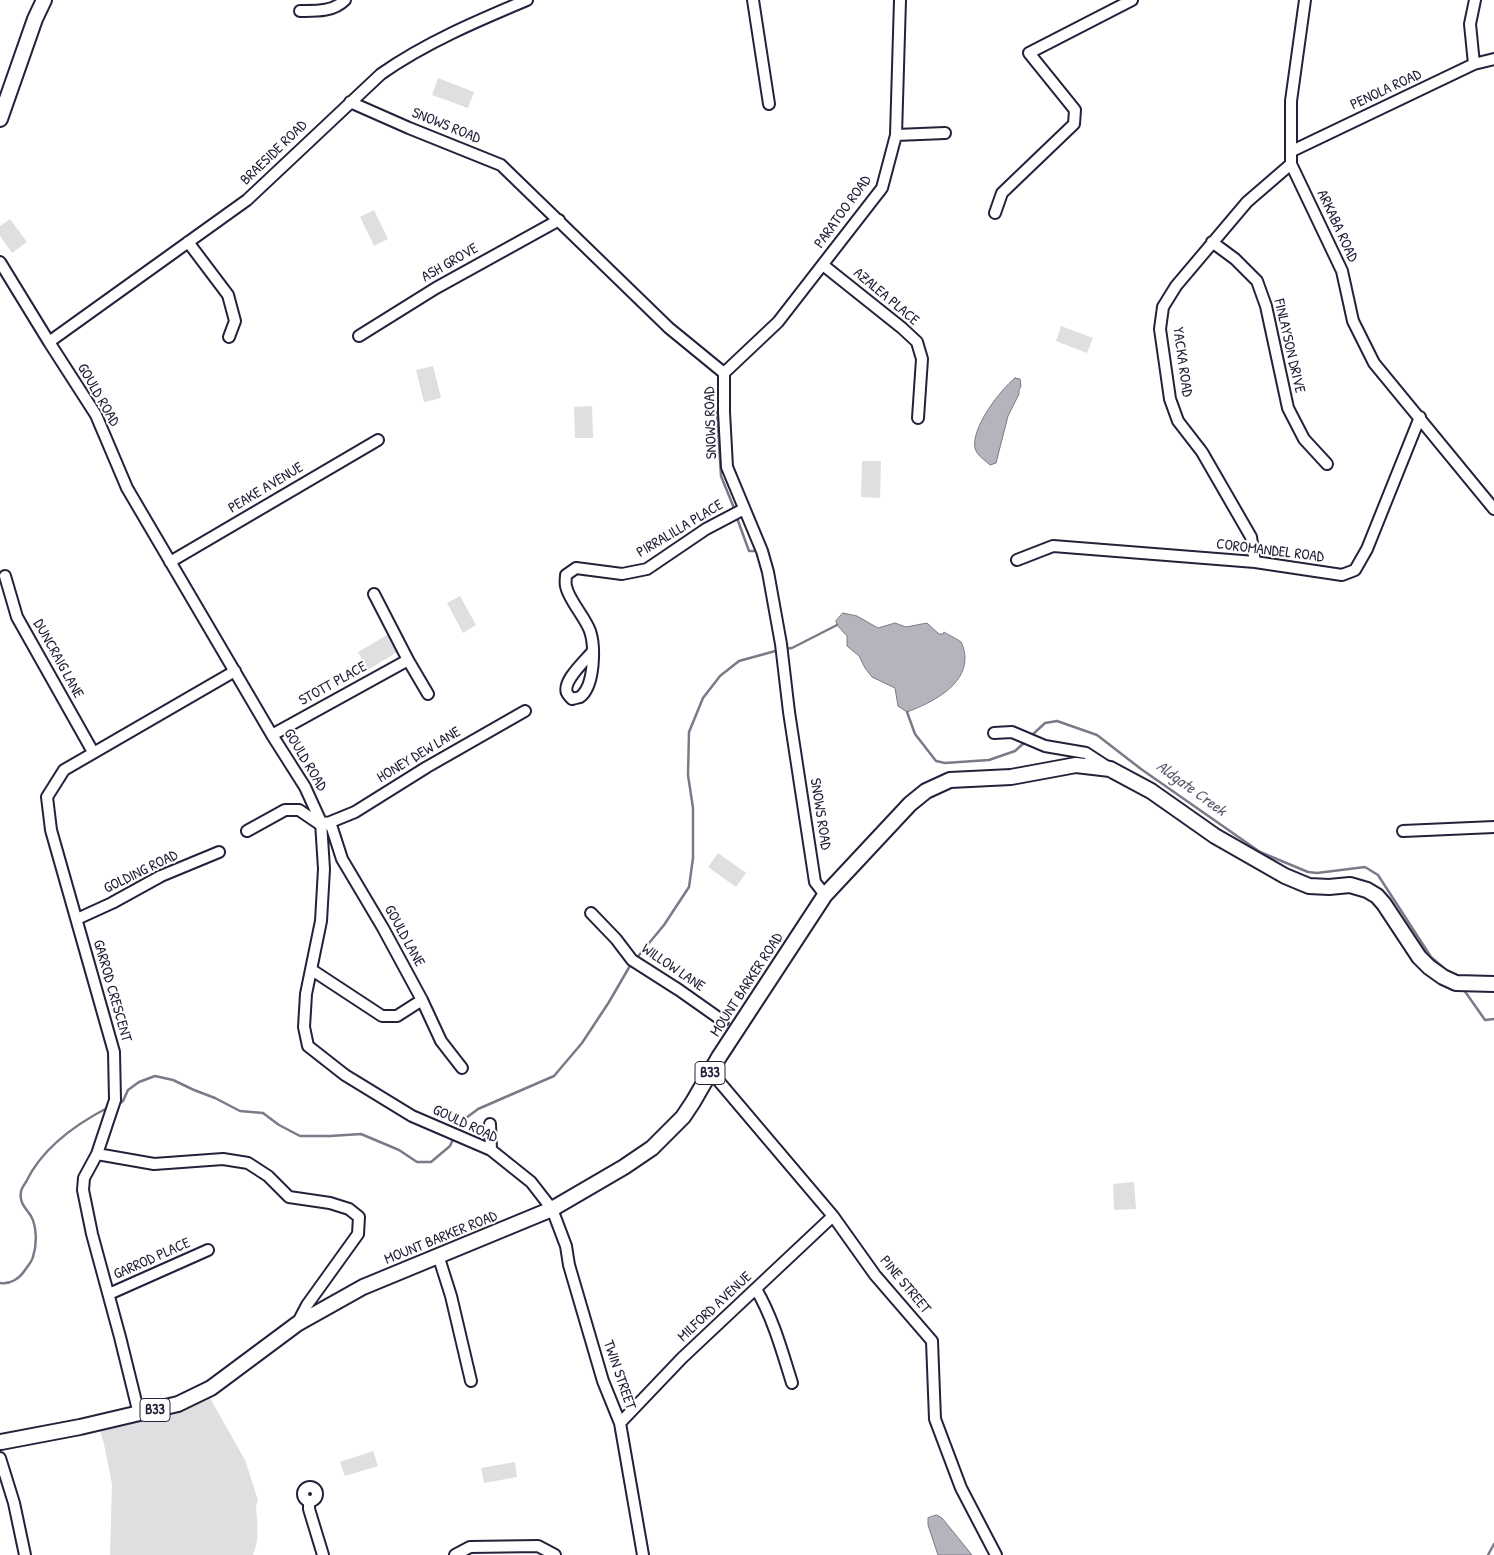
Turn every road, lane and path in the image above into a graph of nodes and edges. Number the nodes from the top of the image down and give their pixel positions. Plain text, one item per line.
1 (44, 0) edge
2 (345, 0) edge
3 (753, 0) edge
4 (900, 0) edge
5 (1132, 0) edge
6 (1305, 0) edge
7 (1475, 0) edge
8 (521, 1) edge
9 (300, 11) dead end
10 (1494, 59) edge
11 (1474, 64) junction
12 (350, 102) junction
13 (769, 104) dead end
14 (0, 119) edge
15 (945, 133) dead end
16 (896, 135) junction
17 (1292, 151) junction
18 (1291, 164) junction
19 (995, 213) dead end
20 (559, 220) junction
21 (188, 242) junction
22 (1212, 242) junction
23 (0, 262) edge
24 (823, 265) junction
25 (359, 336) dead end
26 (229, 337) dead end
27 (49, 342) junction
28 (724, 373) junction
29 (1420, 417) junction
30 (918, 418) dead end
31 (378, 440) dead end
32 (1327, 464) dead end
33 (744, 509) junction
34 (1494, 509) edge
35 (1017, 560) dead end
36 (170, 562) junction
37 (1255, 562) junction
38 (4, 576) dead end
39 (374, 594) dead end
40 (592, 652) dead end
41 (408, 660) junction
42 (235, 671) junction
43 (428, 694) dead end
44 (525, 711) dead end
45 (994, 732) dead end
46 (272, 735) junction
47 (93, 752) junction
48 (1110, 769) junction
49 (323, 824) junction
50 (1494, 827) edge
51 (247, 831) dead end
52 (1403, 831) dead end
53 (219, 852) dead end
54 (825, 895) junction
55 (591, 913) dead end
56 (77, 920) junction
57 (312, 970) junction
58 (1494, 984) edge
59 (422, 1000) junction
60 (723, 1021) dead end
61 (462, 1068) dead end
62 (711, 1072) junction
63 (490, 1124) dead end
64 (491, 1150) junction
65 (97, 1154) junction
66 (552, 1209) junction
67 (833, 1216) junction
68 (208, 1250) dead end
69 (438, 1255) junction
70 (756, 1289) junction
71 (109, 1294) junction
72 (297, 1324) junction
73 (471, 1381) dead end
74 (792, 1383) dead end
75 (139, 1414) junction
76 (620, 1423) junction
77 (0, 1442) edge
78 (0, 1458) edge
79 (309, 1502) dead end
80 (25, 1555) edge
81 (323, 1555) edge
82 (455, 1555) edge
83 (555, 1555) edge
84 (643, 1555) edge
85 (996, 1555) edge

1 - 14 main road
2 - 9 street
3 - 13 street
4 - 16 street, PARATOO ROAD
5 - 19 street
6 - 17 street, ARKABA ROAD
7 - 11 street
8 - 12 street, BRAESIDE ROAD
10 - 11 street, PENOLA ROAD
11 - 17 street, PENOLA ROAD
12 - 20 street, SNOWS ROAD
12 - 21 street, BRAESIDE ROAD
15 - 16 street
16 - 24 street, PARATOO ROAD
17 - 18 street, ARKABA ROAD
18 - 22 street, YACKA ROAD
18 - 29 street, ARKABA ROAD
20 - 25 street, ASH GROVE
20 - 28 street, SNOWS ROAD
21 - 26 street
21 - 27 street, BRAESIDE ROAD
22 - 32 street, FINLAYSON DRIVE
22 - 37 street, YACKA ROAD
23 - 27 street, GOULD ROAD
24 - 28 street, PARATOO ROAD
24 - 30 street, AZALEA PLACE
27 - 36 street, GOULD ROAD
28 - 33 street, SNOWS ROAD
29 - 34 street, ARKABA ROAD
29 - 37 street, COROMANDEL ROAD
31 - 36 street, PEAKE AVENUE
33 - 40 street, PIRRALILLA PLACE
33 - 54 street, SNOWS ROAD
35 - 37 street, COROMANDEL ROAD
36 - 42 street, GOULD ROAD
38 - 47 street, DUNCRAIG LANE
39 - 41 street
41 - 43 street
41 - 46 street, STOTT PLACE
42 - 46 street, GOULD ROAD
42 - 47 street, GARROD CRESCENT
44 - 49 street, HONEY DEW LANE
45 - 48 street
46 - 49 street, GOULD ROAD
47 - 56 street, GARROD CRESCENT
48 - 54 main road, MOUNT BARKER ROAD / B33
48 - 58 main road, MOUNT BARKER ROAD / B33
49 - 51 street
49 - 57 street, GOULD ROAD
49 - 59 street, GOULD LANE
50 - 52 street
53 - 56 street, GOLDING ROAD
54 - 62 main road, MOUNT BARKER ROAD / B33
55 - 60 street, WILLOW LANE
56 - 65 street, GARROD CRESCENT
57 - 59 street
57 - 64 street, GOULD ROAD
59 - 61 street, GOULD LANE
62 - 66 main road, MOUNT BARKER ROAD / B33
62 - 67 street, PINE STREET
63 - 64 street
64 - 66 street, GOULD ROAD
65 - 71 street, GARROD CRESCENT
65 - 72 street
66 - 69 main road, MOUNT BARKER ROAD / B33
66 - 76 street, TWIN STREET
67 - 70 street, MILFORD AVENUE
67 - 85 street, PINE STREET
68 - 71 street, GARROD PLACE
69 - 72 main road, MOUNT BARKER ROAD / B33
69 - 73 street
70 - 74 street
70 - 76 street, MILFORD AVENUE
71 - 75 street, GARROD CRESCENT
72 - 75 main road, MOUNT BARKER ROAD / B33
75 - 77 main road, MOUNT BARKER ROAD / B33
76 - 84 street, TWIN STREET
78 - 80 street
79 - 81 street
82 - 83 street

